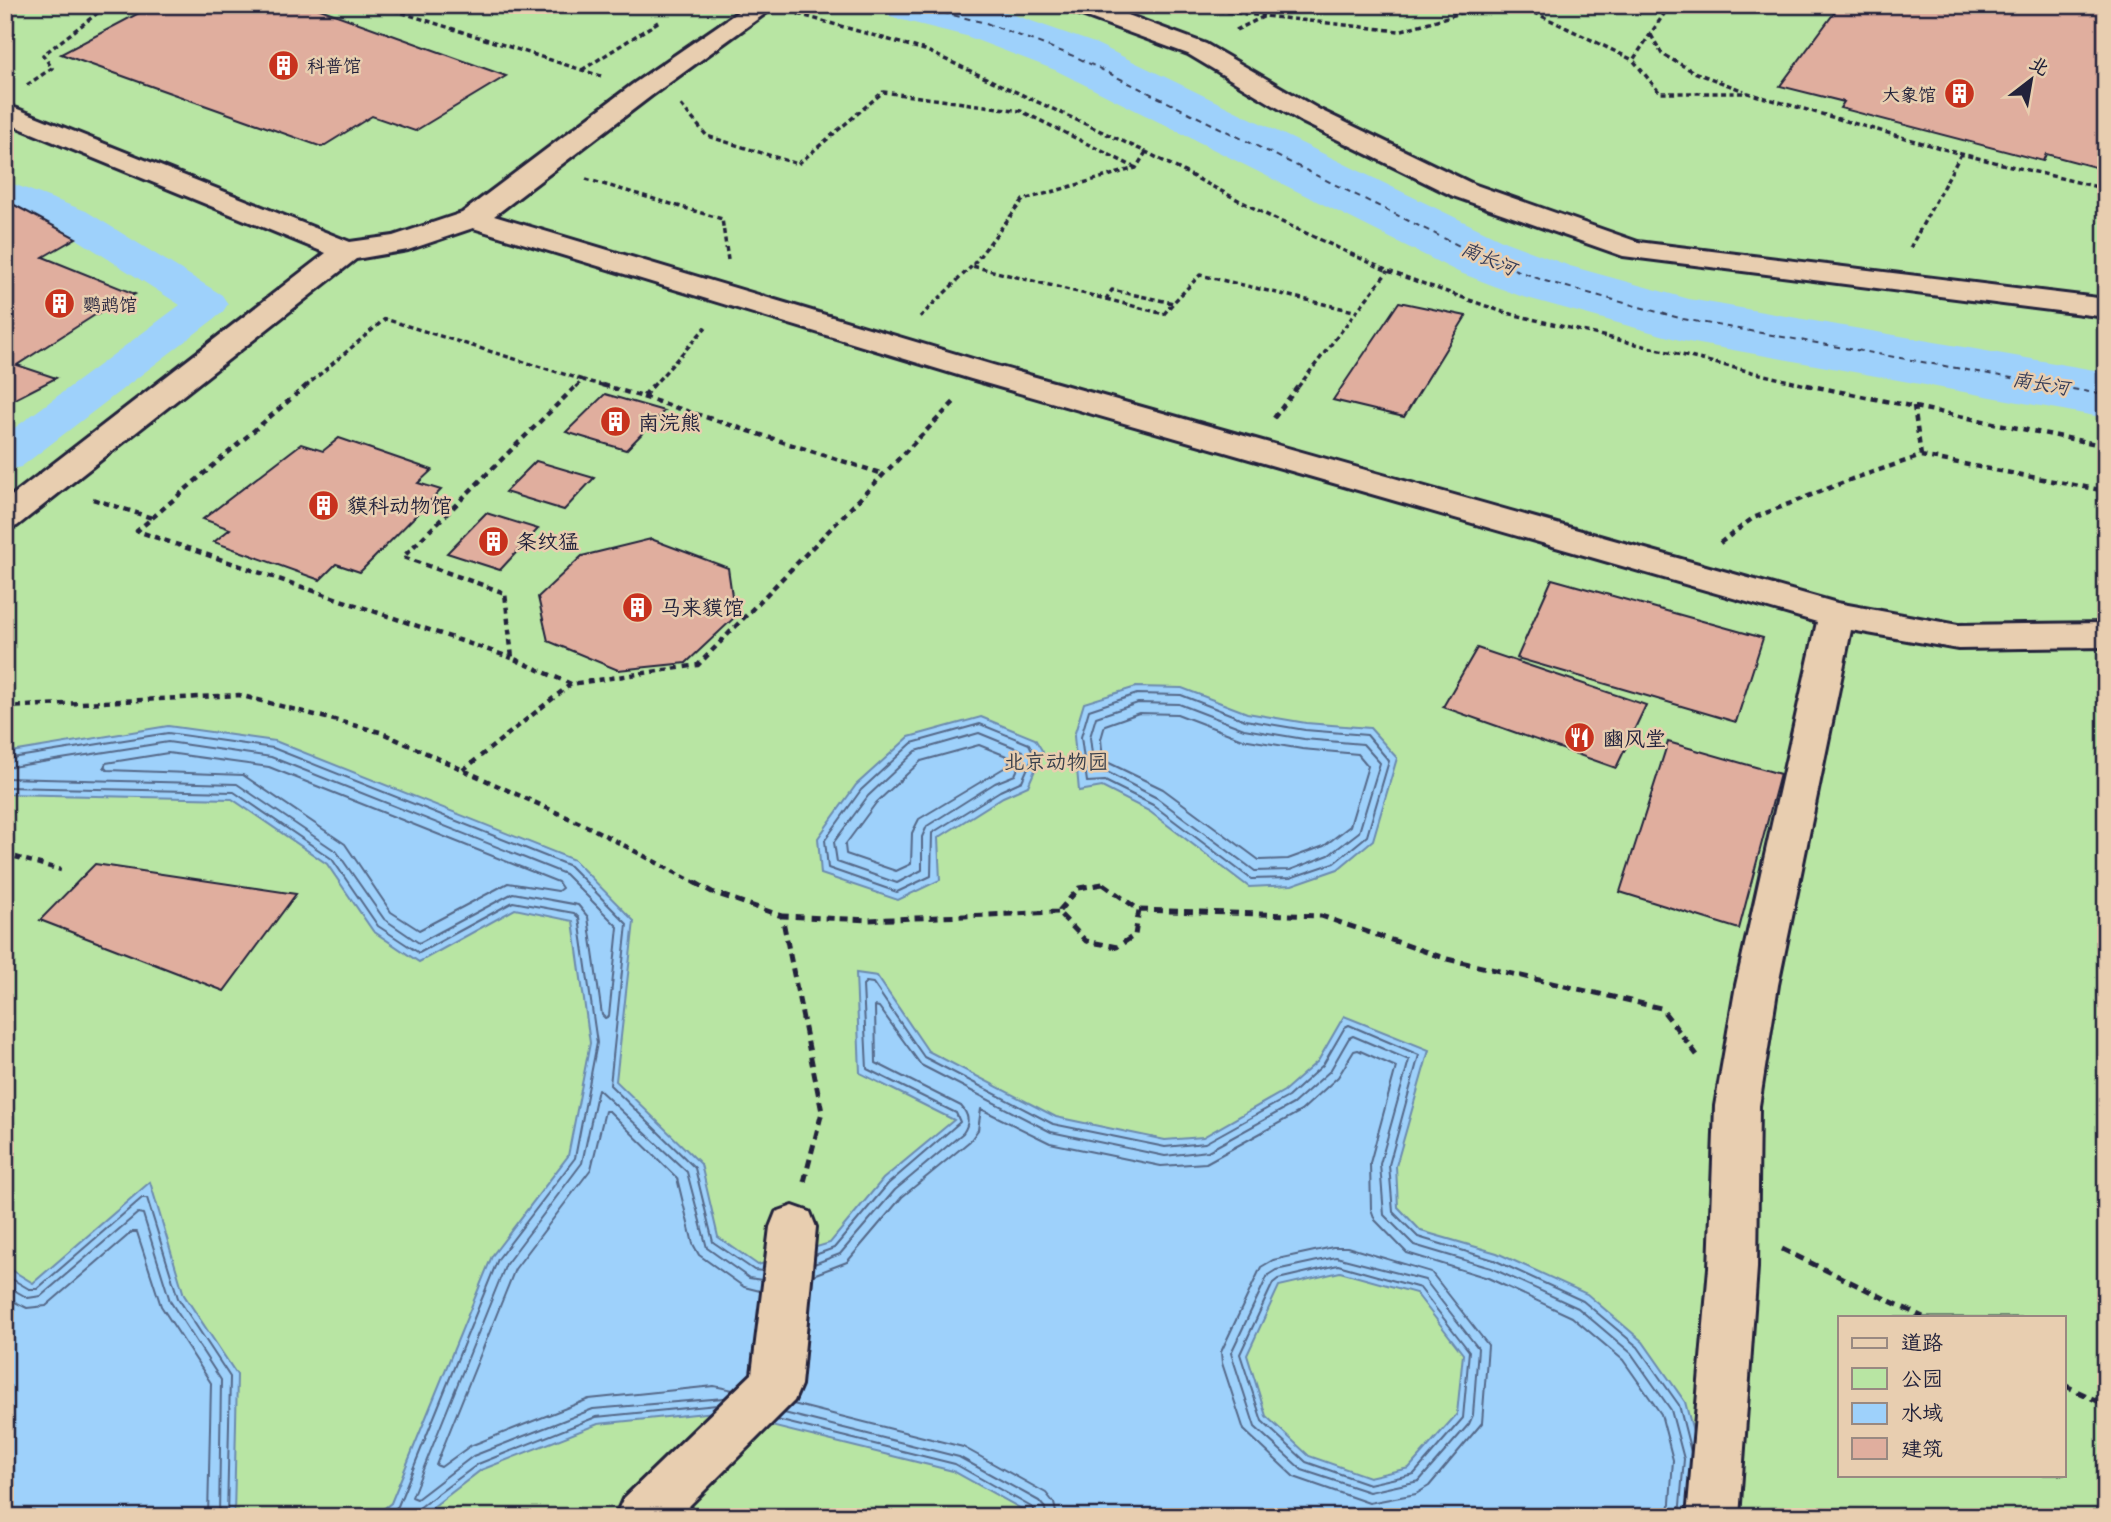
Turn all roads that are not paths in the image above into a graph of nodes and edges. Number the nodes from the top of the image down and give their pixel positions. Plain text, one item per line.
1 (765, 5) edge
2 (1077, 5) edge
3 (5, 112) edge
4 (472, 219) junction
5 (346, 251) junction
6 (2106, 308) edge
7 (5, 518) edge
8 (1836, 615) junction
9 (2106, 635) edge
10 (793, 1227) road end
11 (641, 1517) edge
12 (1713, 1517) edge

1 - 4 street
2 - 6 street
3 - 5 street
4 - 5 street
4 - 8 street
5 - 7 street
8 - 9 street
8 - 12 street
10 - 11 street

